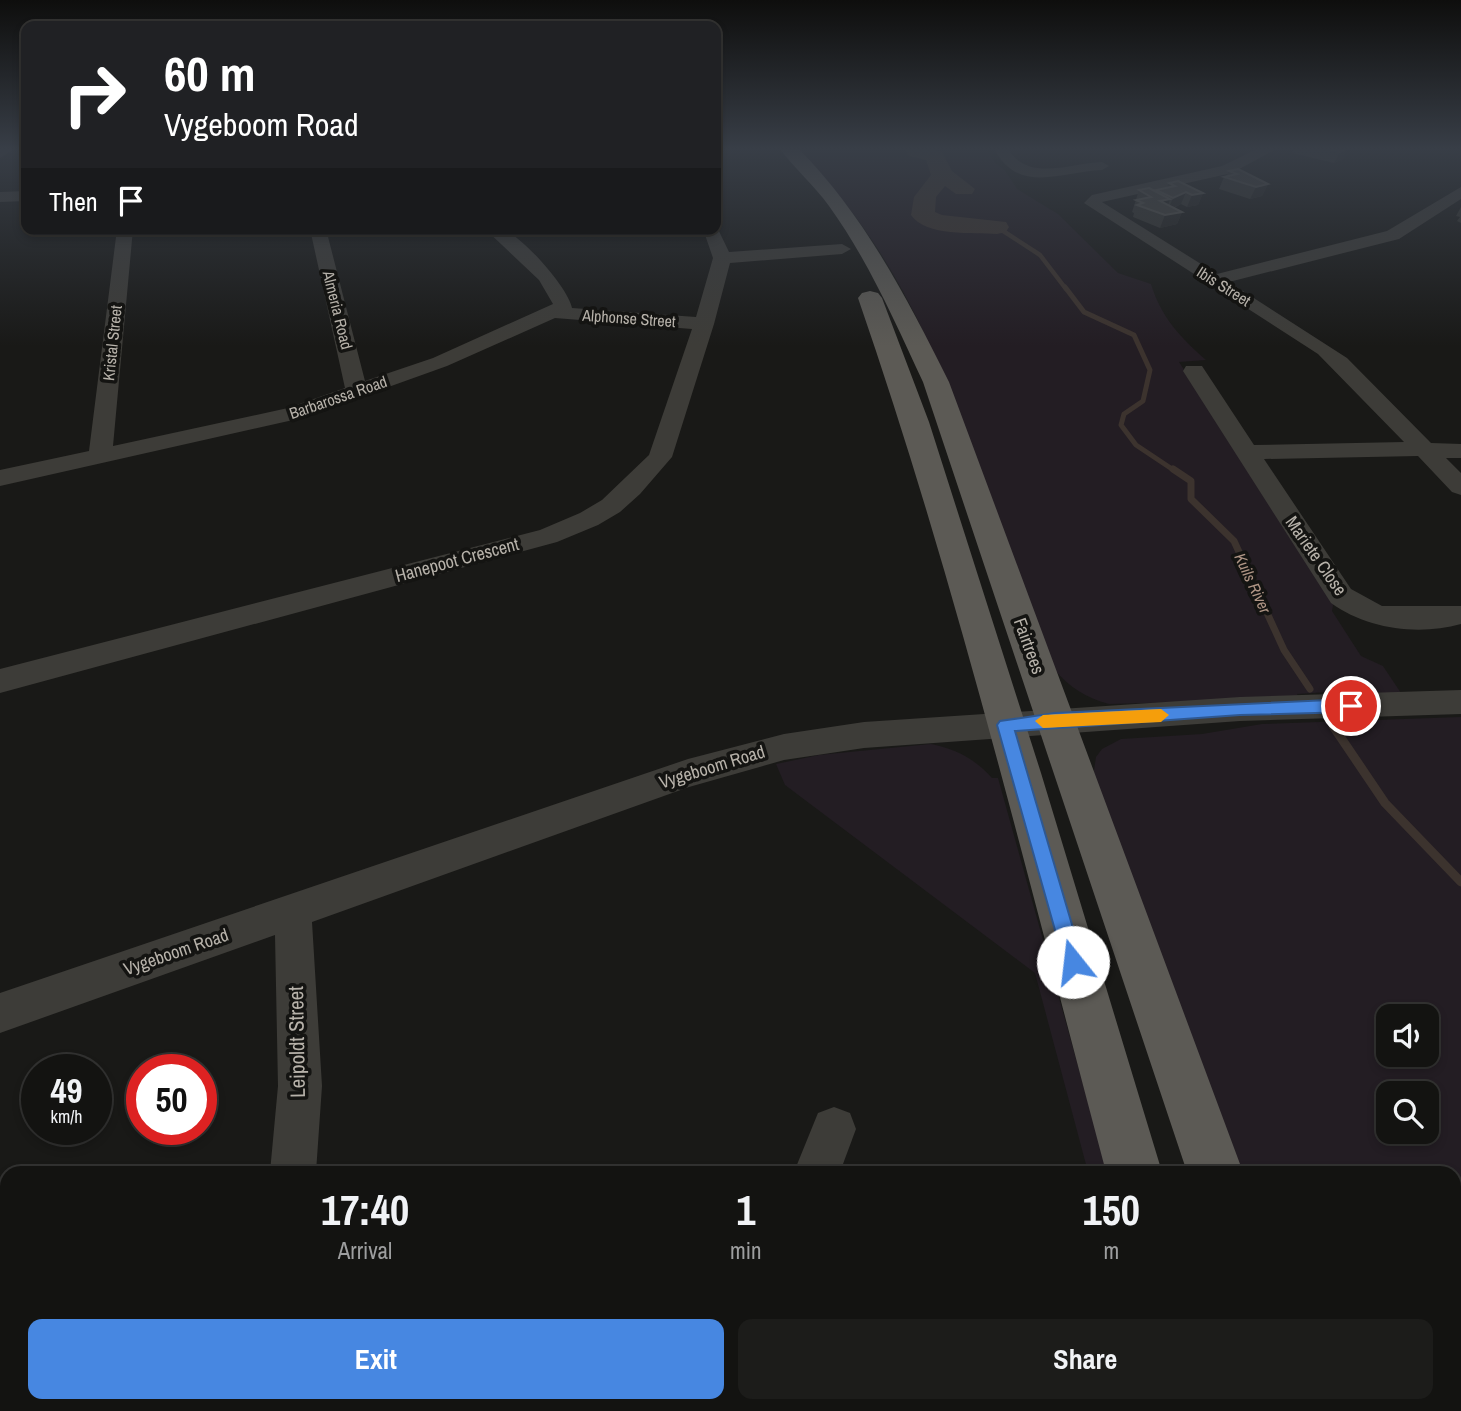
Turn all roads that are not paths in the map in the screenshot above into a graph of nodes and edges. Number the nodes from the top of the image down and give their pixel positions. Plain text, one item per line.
1 (819, 214) edge
2 (846, 214) edge
3 (1109, 214) edge
4 (1429, 214) edge
5 (124, 235) edge
6 (319, 235) edge
7 (500, 235) edge
8 (713, 235) edge
9 (842, 249) junction
10 (722, 258) junction
11 (1214, 280) junction
12 (554, 312) junction
13 (704, 324) junction
14 (1194, 371) dead end
15 (357, 392) junction
16 (1426, 450) junction
17 (1247, 452) junction
18 (1461, 452) edge
19 (100, 456) junction
20 (0, 478) edge
21 (1461, 487) edge
22 (1456, 615) dead end
23 (0, 681) edge
24 (1461, 702) edge
25 (1030, 722) junction
26 (293, 912) junction
27 (0, 1013) edge
28 (834, 1129) dead end
29 (293, 1166) edge
30 (819, 1166) edge
31 (1133, 1166) edge
32 (1212, 1166) edge

1 - 9 main road, Fairtrees
2 - 25 main road, Fairtrees
3 - 11 street, Ibis Street
4 - 11 street
5 - 19 street, Kristal Street
6 - 15 street, Almeria Road
7 - 12 street
8 - 10 street
9 - 10 street
9 - 25 main road, Fairtrees
10 - 13 street, Hanepoot Crescent
11 - 16 street, Ibis Street
12 - 13 street, Alphonse Street
12 - 15 street, Barbarossa Road
13 - 23 street, Hanepoot Crescent
14 - 17 street, Mariete Close
15 - 19 street, Barbarossa Road
16 - 17 street
16 - 18 street
16 - 21 street, Ibis Street
17 - 22 street, Mariete Close
19 - 20 street, Barbarossa Road
24 - 25 street, Vygeboom Road
25 - 26 street, Vygeboom Road
25 - 31 main road, Fairtrees
25 - 32 main road, Fairtrees
26 - 27 street, Vygeboom Road
26 - 29 street, Leipoldt Street
28 - 30 street

